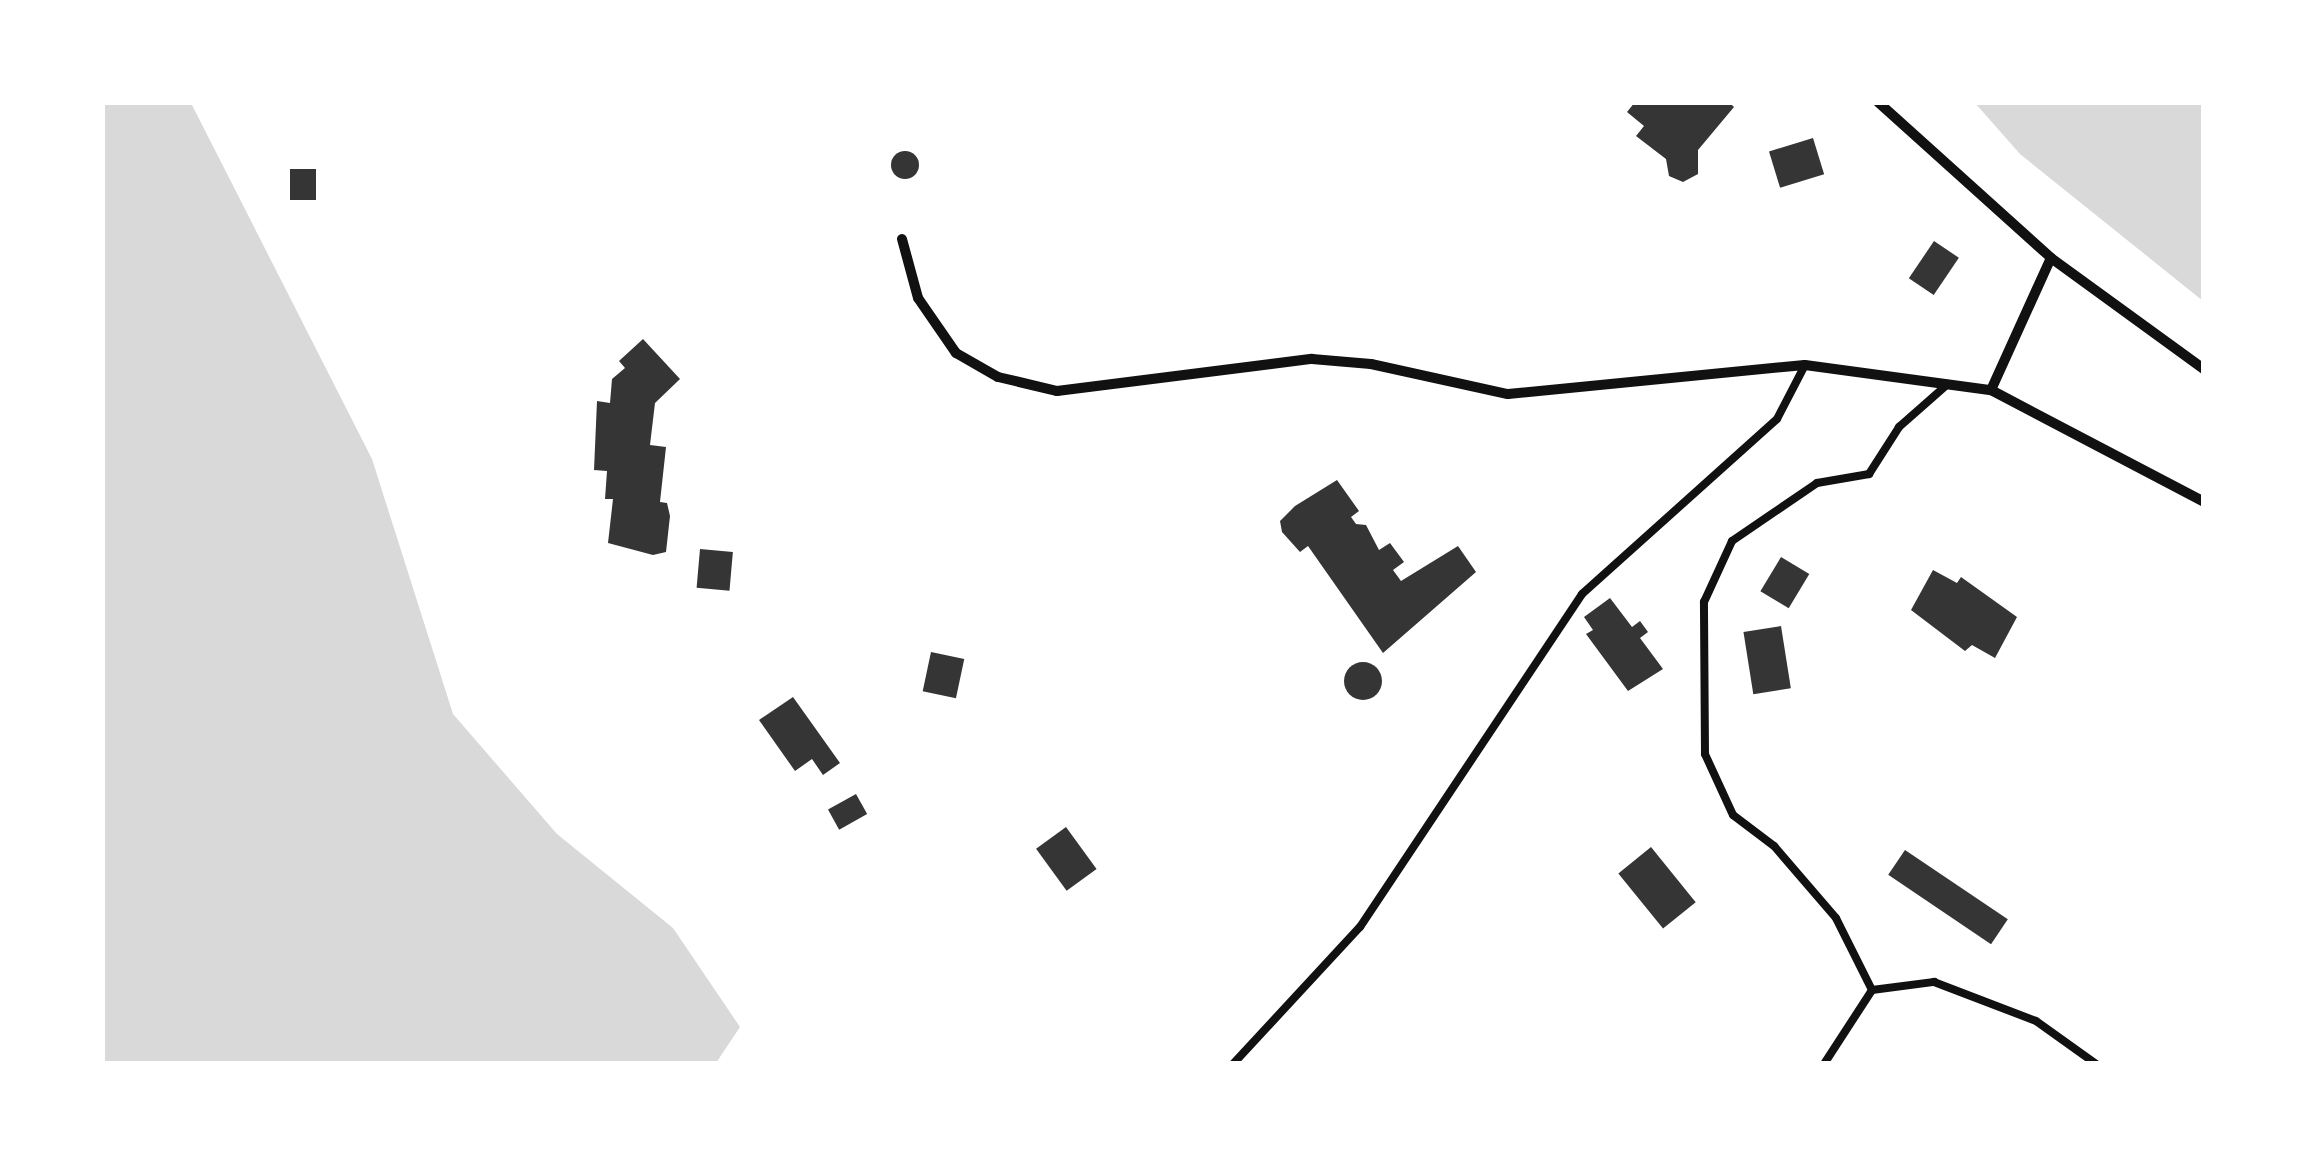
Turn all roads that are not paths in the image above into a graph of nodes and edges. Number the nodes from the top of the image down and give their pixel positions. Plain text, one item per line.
1 (1878, 102) edge
2 (902, 240) dead end
3 (2052, 258) junction
4 (1805, 366) junction
5 (2204, 369) edge
6 (1948, 384) junction
7 (1991, 390) junction
8 (2204, 502) edge
9 (1872, 990) junction
10 (1233, 1064) edge
11 (1824, 1064) edge
12 (2096, 1064) edge

1 - 3 street
2 - 4 street
3 - 5 street
3 - 7 street
4 - 6 street
4 - 10 lane
6 - 7 street
6 - 9 lane
7 - 8 street
9 - 11 lane
9 - 12 lane

